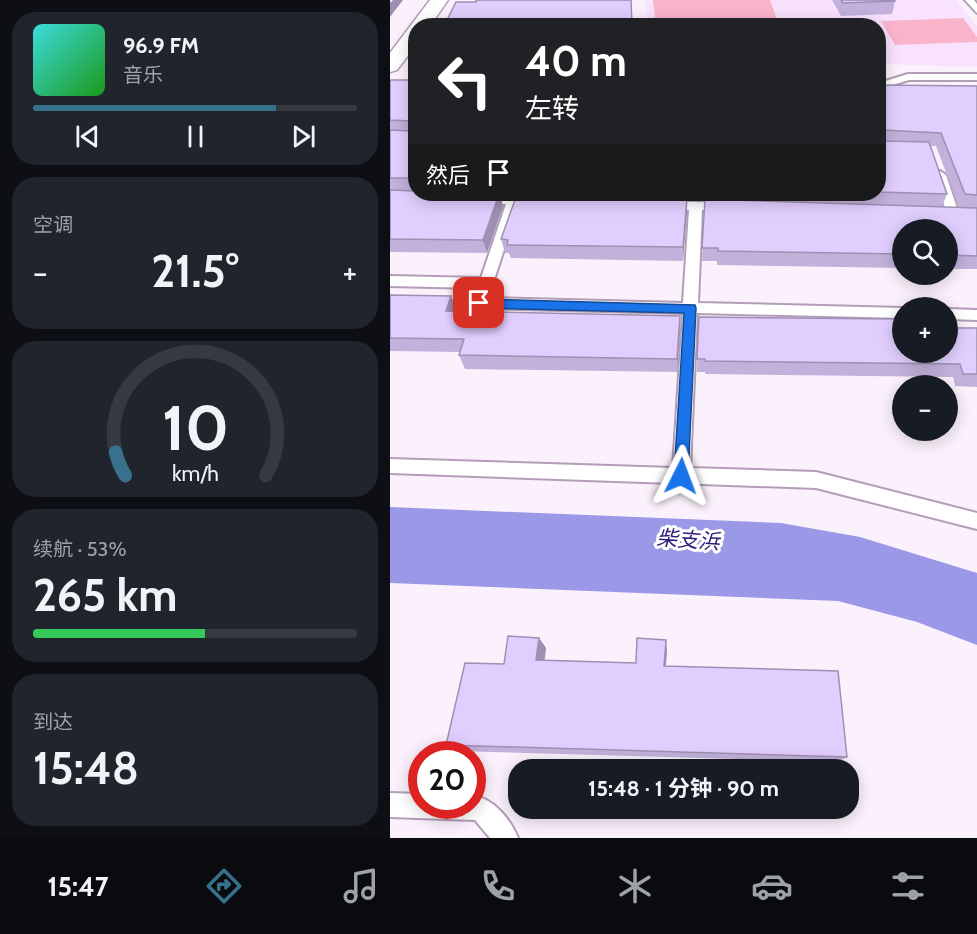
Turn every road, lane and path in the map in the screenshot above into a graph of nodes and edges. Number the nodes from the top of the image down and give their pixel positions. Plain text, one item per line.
1 (439, 0) edge
2 (969, 0) edge
3 (977, 10) edge
4 (426, 18) edge
5 (408, 42) edge
6 (390, 66) edge
7 (977, 77) edge
8 (886, 84) edge
9 (935, 160) edge
10 (514, 201) edge
11 (651, 205) edge
12 (696, 206) junction
13 (743, 207) edge
14 (969, 214) edge
15 (390, 281) edge
16 (486, 283) junction
17 (690, 308) junction
18 (892, 313) edge
19 (958, 314) edge
20 (977, 315) edge
21 (390, 466) edge
22 (681, 476) junction
23 (977, 521) edge
24 (390, 805) edge
25 (506, 838) edge

1 - 4 street
2 - 3 lane
5 - 6 street
7 - 8 lane
9 - 14 lane
10 - 16 lane
11 - 12 lane
12 - 13 lane
12 - 17 lane
15 - 16 lane
16 - 17 lane
17 - 18 lane
17 - 22 lane
19 - 20 lane
21 - 22 lane
22 - 23 lane
24 - 25 lane

